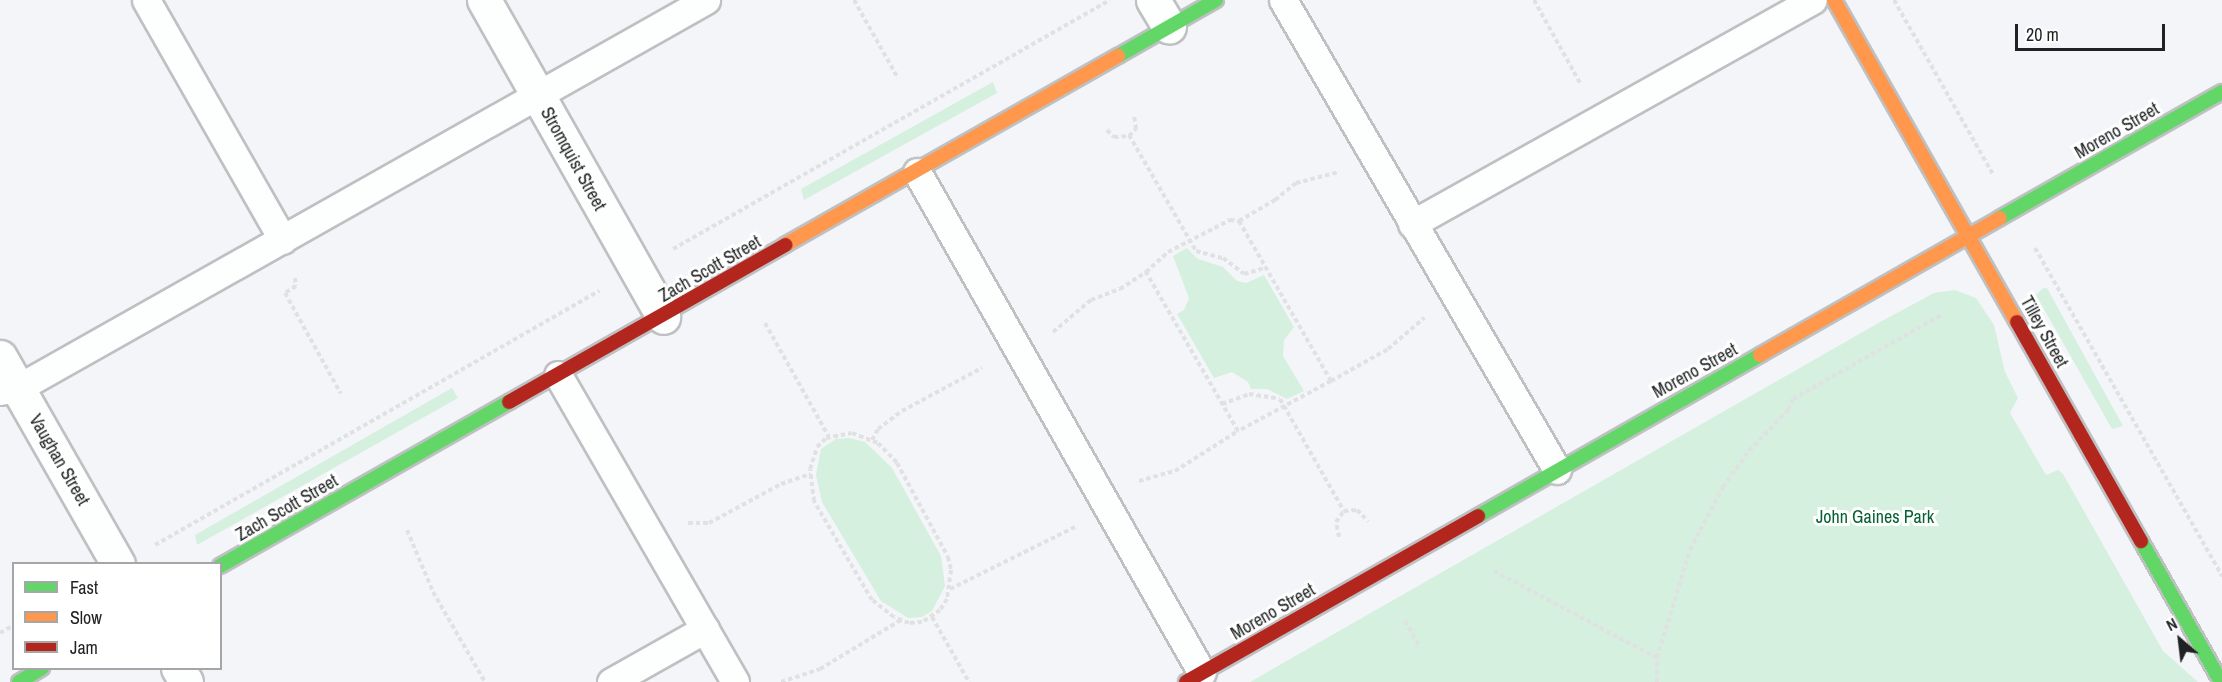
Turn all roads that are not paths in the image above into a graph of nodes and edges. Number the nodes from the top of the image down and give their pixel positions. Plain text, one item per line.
1 (146, 0) edge
2 (484, 0) edge
3 (706, 0) edge
4 (1216, 0) edge
5 (1283, 0) edge
6 (1813, 0) edge
7 (1834, 0) edge
8 (1161, 13) edge
9 (2222, 92) edge
10 (538, 96) junction
11 (917, 172) junction
12 (1412, 224) junction
13 (1969, 236) junction
14 (280, 242) junction
15 (663, 317) junction
16 (0, 357) edge
17 (558, 375) junction
18 (9, 389) edge
19 (1557, 470) junction
20 (117, 562) edge
21 (222, 565) edge
22 (705, 629) junction
23 (40, 670) edge
24 (1194, 677) edge
25 (19, 682) edge
26 (611, 682) edge
27 (735, 682) edge
28 (2221, 682) edge

1 - 14 lane
2 - 10 street, Stromquist Street
3 - 10 lane
4 - 8 street, Zach Scott Street
5 - 12 lane
6 - 12 lane
7 - 13 street, Tilley Street
8 - 11 street, Zach Scott Street
9 - 13 street, Moreno Street
10 - 14 lane
10 - 15 street, Stromquist Street
11 - 15 street, Zach Scott Street
11 - 24 lane
12 - 19 lane
13 - 19 street, Moreno Street
13 - 28 street, Tilley Street
14 - 18 lane
15 - 17 street, Zach Scott Street
16 - 18 street, Vaughan Street
17 - 21 street, Zach Scott Street
17 - 22 lane
18 - 20 street, Vaughan Street
19 - 24 street, Moreno Street
22 - 26 lane
22 - 27 lane
23 - 25 street

